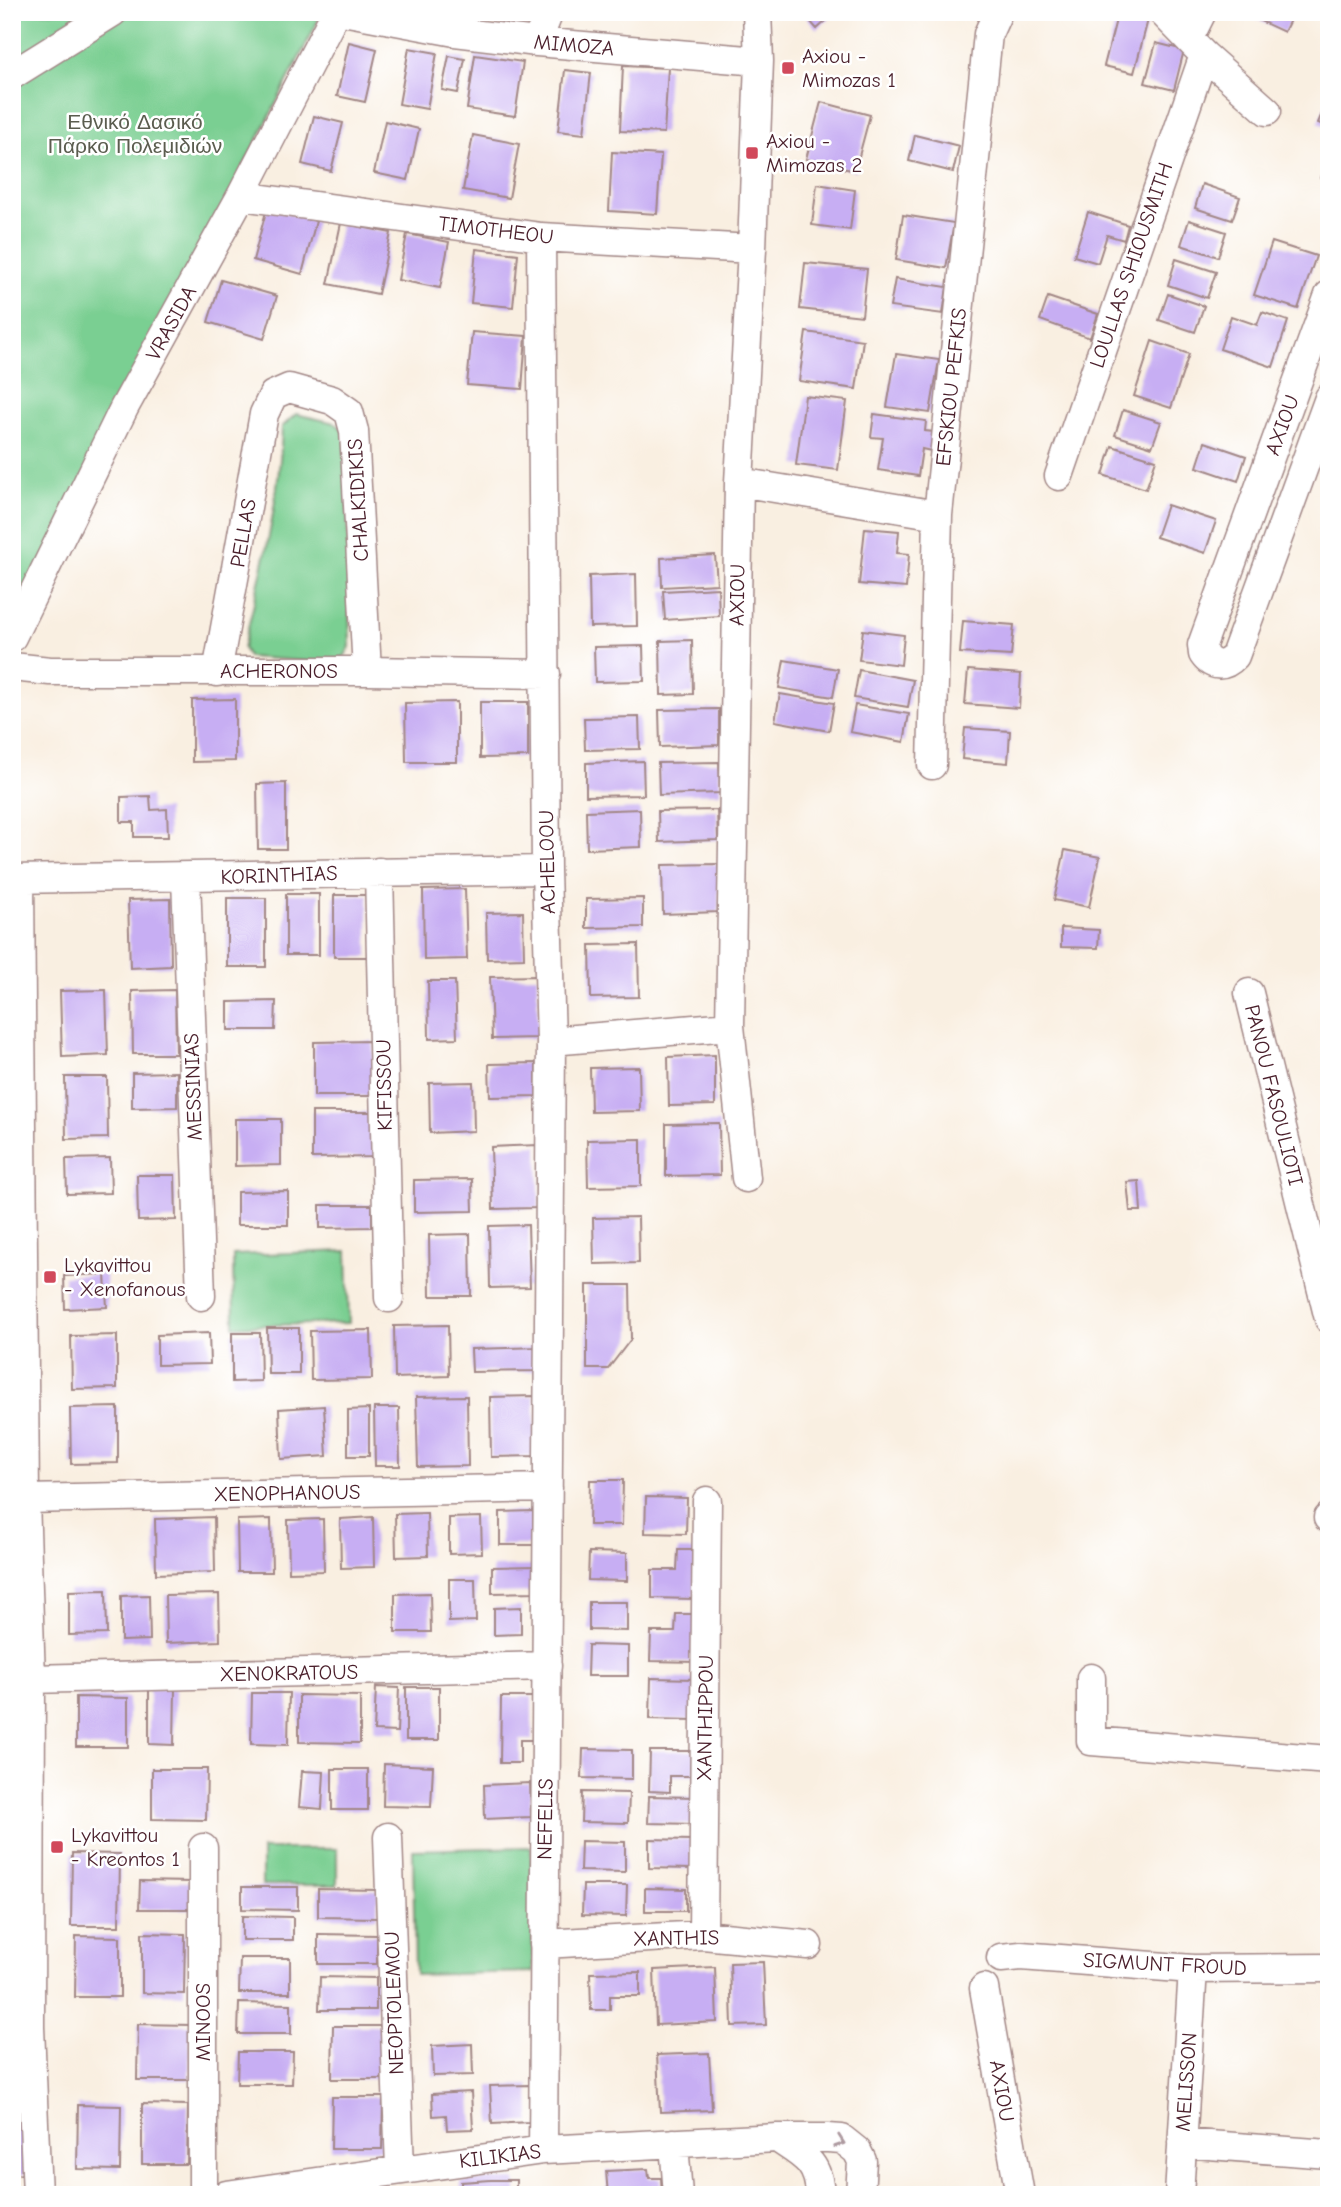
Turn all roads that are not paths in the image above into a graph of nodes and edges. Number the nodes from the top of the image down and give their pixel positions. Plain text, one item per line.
1 (113, 12) edge
2 (336, 12) edge
3 (348, 12) edge
4 (549, 12) edge
5 (757, 12) edge
6 (998, 12) edge
7 (1162, 12) edge
8 (1202, 12) edge
9 (537, 42) junction
10 (1196, 47) junction
11 (759, 61) junction
12 (12, 75) edge
13 (1267, 111) dead end
14 (241, 196) junction
15 (541, 237) junction
16 (752, 249) junction
17 (1329, 295) edge
18 (272, 395) joint
19 (1329, 398) edge
20 (1059, 476) dead end
21 (740, 482) junction
22 (937, 515) junction
23 (12, 637) edge
24 (12, 667) edge
25 (217, 671) junction
26 (367, 671) junction
27 (545, 674) junction
28 (932, 765) dead end
29 (546, 870) junction
30 (379, 872) junction
31 (186, 878) junction
32 (16, 879) edge
33 (1249, 993) dead end
34 (730, 1026) junction
35 (551, 1041) junction
36 (746, 1178) dead end
37 (17, 1226) edge
38 (201, 1296) dead end
39 (389, 1298) dead end
40 (1329, 1319) edge
41 (548, 1488) junction
42 (25, 1499) junction
43 (707, 1501) dead end
44 (547, 1666) junction
45 (1091, 1678) dead end
46 (31, 1679) junction
47 (1329, 1760) edge
48 (388, 1837) dead end
49 (22, 1845) edge
50 (203, 1849) dead end
51 (703, 1935) junction
52 (544, 1944) junction
53 (808, 1945) dead end
54 (1001, 1958) dead end
55 (1329, 1968) edge
56 (1193, 1969) junction
57 (984, 1988) dead end
58 (21, 2027) edge
59 (777, 2138) junction
60 (674, 2143) junction
61 (1182, 2143) junction
62 (543, 2150) junction
63 (1329, 2154) edge
64 (400, 2169) junction
65 (37, 2195) edge
66 (203, 2195) edge
67 (226, 2195) edge
68 (678, 2195) edge
69 (820, 2195) edge
70 (860, 2195) edge
71 (1020, 2195) edge
72 (1179, 2195) edge

1 - 12 street
2 - 14 street, VRASIDA
3 - 9 street, MIMOZA
4 - 9 street
5 - 11 street, AXIOU
6 - 22 street, EFSKIOU PEFKIS
7 - 10 street
8 - 10 street, LOULLAS SHIOUSMITH
9 - 11 street, MIMOZA
10 - 13 street
10 - 20 street, LOULLAS SHIOUSMITH
11 - 16 street, AXIOU
14 - 15 street, TIMOTHEOU
14 - 23 street, VRASIDA
15 - 16 street, TIMOTHEOU
15 - 27 street, ACHELOOU
16 - 21 street, AXIOU
17 - 19 street, AXIOU
18 - 25 street, PELLAS
18 - 26 street, CHALKIDIKIS
21 - 22 street
21 - 34 street, AXIOU
22 - 28 street, EFSKIOU PEFKIS
24 - 25 street, ACHERONOS
25 - 26 street, ACHERONOS
26 - 27 street, ACHERONOS
27 - 29 street, ACHELOOU
29 - 30 street, KORINTHIAS
29 - 35 street, ACHELOOU
30 - 31 street, KORINTHIAS
30 - 39 street, KIFISSOU
31 - 32 street, KORINTHIAS
31 - 38 street, MESSINIAS
32 - 37 street
33 - 40 street, PANOU FASOULIOTI
34 - 35 street
34 - 36 street, AXIOU
35 - 41 street, ACHELOOU
37 - 42 street
41 - 42 street, XENOPHANOUS
41 - 44 street, NEFELIS
42 - 46 street
43 - 51 street, XANTHIPPOU
44 - 46 street, XENOKRATOUS
44 - 52 street, NEFELIS
45 - 47 street
46 - 49 street
48 - 64 street, NEOPTOLEMOU
49 - 58 street
50 - 66 street, MINOOS
51 - 52 street, XANTHIS
51 - 53 street, XANTHIS
52 - 62 street, NEFELIS
54 - 56 street, SIGMUNT FROUD
55 - 56 street, SIGMUNT FROUD
56 - 61 street, MELISSON
57 - 71 street, AXIOU
58 - 65 street
59 - 60 street, KILIKIAS
59 - 69 street
59 -> 70 street, KILIKIAS
60 - 62 street, KILIKIAS
60 - 68 street
61 - 63 street
61 - 72 street, MELISSON
62 - 64 street, KILIKIAS
64 - 67 street, KILIKIAS

